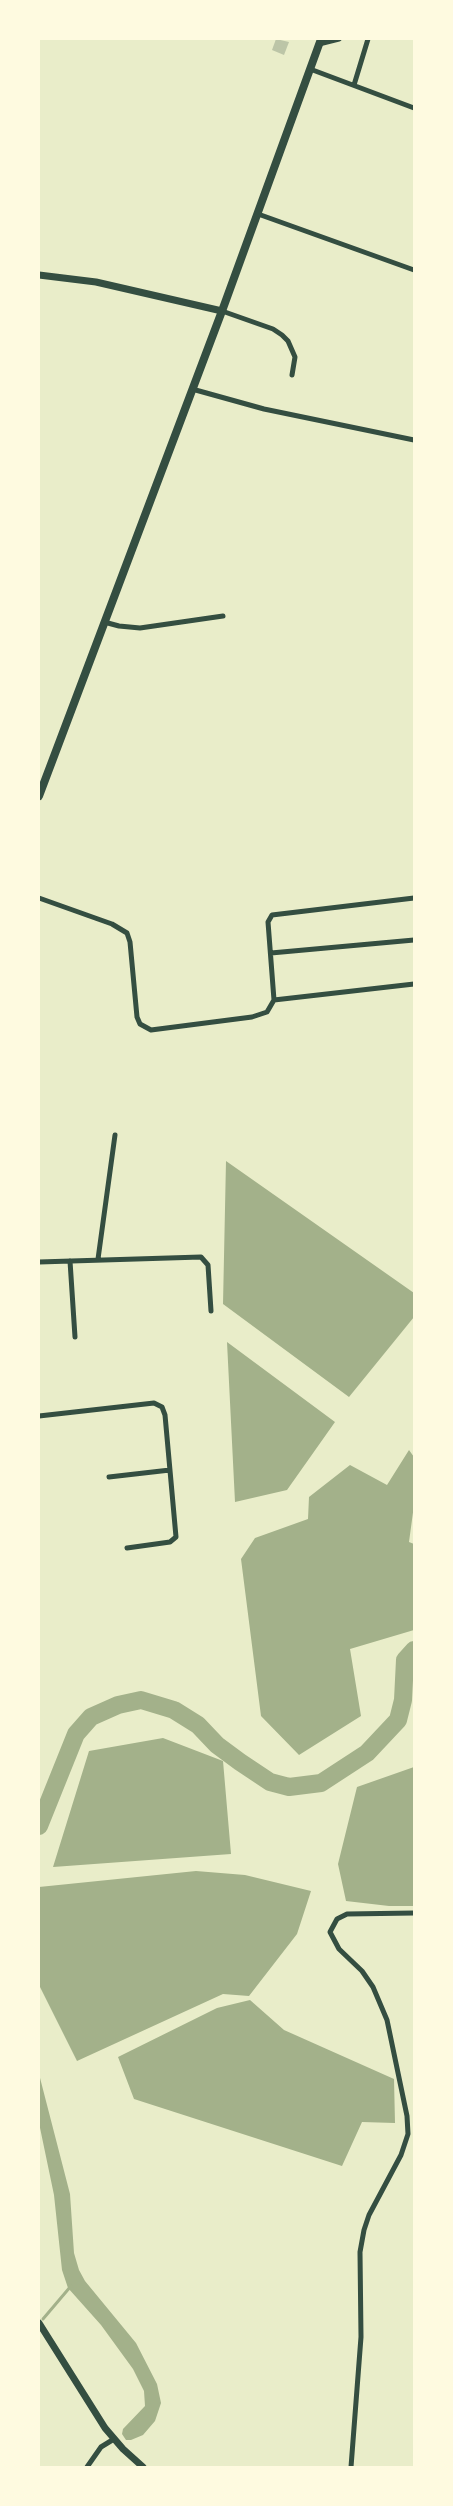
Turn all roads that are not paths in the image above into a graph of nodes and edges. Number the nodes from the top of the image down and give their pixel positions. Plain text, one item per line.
1 (339, 39) edge
2 (368, 39) edge
3 (320, 41) edge
4 (310, 69) junction
5 (354, 85) junction
6 (414, 108) edge
7 (258, 214) junction
8 (414, 270) edge
9 (39, 275) edge
10 (222, 311) junction
11 (292, 375) dead end
12 (192, 389) junction
13 (414, 440) edge
14 (223, 616) dead end
15 (104, 622) junction
16 (39, 796) edge
17 (39, 898) edge
18 (414, 898) edge
19 (414, 940) edge
20 (271, 953) junction
21 (414, 984) edge
22 (274, 1000) junction
23 (115, 1135) dead end
24 (98, 1259) junction
25 (70, 1261) junction
26 (39, 1262) edge
27 (211, 1311) dead end
28 (75, 1337) dead end
29 (39, 1416) edge
30 (170, 1470) junction
31 (109, 1477) dead end
32 (127, 1548) dead end
33 (414, 1913) edge
34 (39, 2323) edge
35 (114, 2439) junction
36 (87, 2467) edge
37 (143, 2467) edge
38 (351, 2467) edge

1 - 3 street
2 - 5 street
3 - 4 main road
4 - 5 street
4 - 7 main road
5 - 6 street
7 - 8 street
7 - 10 main road
9 - 10 street
10 - 11 street
10 - 12 main road
12 - 13 street
12 - 15 main road
14 - 15 street
15 - 16 main road
17 - 22 street
18 - 20 street
19 - 20 street
20 - 22 street
21 - 22 street
23 - 24 street
24 - 25 street
24 - 27 street
25 - 26 street
25 - 28 street
29 - 30 street
30 - 31 street
30 - 32 street
33 - 38 street
34 - 35 street
35 - 36 street
35 - 37 street

